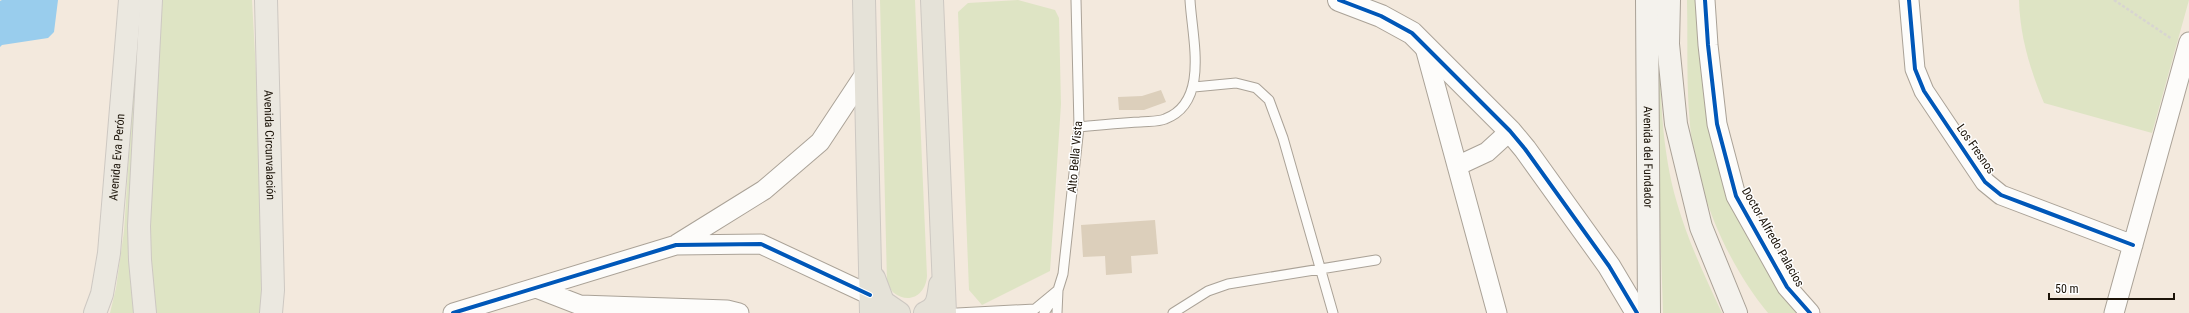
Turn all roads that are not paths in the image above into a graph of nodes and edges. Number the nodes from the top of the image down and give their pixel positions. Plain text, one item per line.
1 (130, 0) edge
2 (151, 0) edge
3 (266, 0) edge
4 (864, 0) edge
5 (932, 0) edge
6 (1076, 0) edge
7 (1190, 0) edge
8 (1339, 0) edge
9 (1647, 0) edge
10 (1668, 0) edge
11 (1705, 0) edge
12 (1909, 0) edge
13 (1424, 44) junction
14 (2188, 46) edge
15 (865, 74) junction
16 (1194, 87) junction
17 (2183, 87) edge
18 (1079, 127) junction
19 (1510, 131) junction
20 (1457, 166) junction
21 (1701, 228) junction
22 (869, 243) junction
23 (676, 245) junction
24 (2133, 245) junction
25 (943, 259) junction
26 (1376, 260) dead end
27 (1320, 269) junction
28 (536, 288) junction
29 (273, 290) junction
30 (1058, 290) junction
31 (870, 304) edge
32 (95, 313) edge
33 (145, 313) edge
34 (271, 313) edge
35 (275, 313) edge
36 (453, 313) edge
37 (739, 313) edge
38 (899, 313) edge
39 (925, 313) edge
40 (945, 313) edge
41 (957, 313) edge
42 (1044, 313) edge
43 (1057, 313) edge
44 (1173, 313) edge
45 (1333, 313) edge
46 (1497, 313) edge
47 (1637, 313) edge
48 (1649, 313) edge
49 (1736, 313) edge
50 (1751, 313) edge
51 (1810, 313) edge
52 (2114, 313) edge

1 - 32 main road, Avenida Eva Perón
2 - 33 main road, Avenida Eva Perón
3 - 29 main road, Avenida Circunvalación
4 - 15 highway
5 - 25 highway
6 - 18 lane, Alto Bella Vista
7 - 16 lane
8 - 13 street
9 - 48 main road, Avenida del Fundador
10 - 21 main road
11 - 51 street, Doctor Alfredo Palacios
12 - 24 street, Los Fresnos
13 - 19 street
13 - 20 street
14 - 17 street
15 - 22 highway
15 - 23 street
16 - 18 lane
16 - 27 lane
17 - 24 street
18 - 30 lane, Alto Bella Vista
19 - 20 street
19 - 47 street
20 - 46 street
21 - 49 main road
21 - 50 main road
22 - 31 highway
22 - 38 highway
23 - 28 street
23 - 31 street
24 - 52 street
25 - 39 highway
25 - 40 highway
26 - 27 lane
27 - 44 lane
27 - 45 lane
28 - 36 street
28 - 37 street
29 - 34 main road, Avenida Circunvalación
29 - 35 main road, Avenida Circunvalación
30 - 41 lane
30 - 42 lane
30 - 43 lane, Alto Bella Vista

